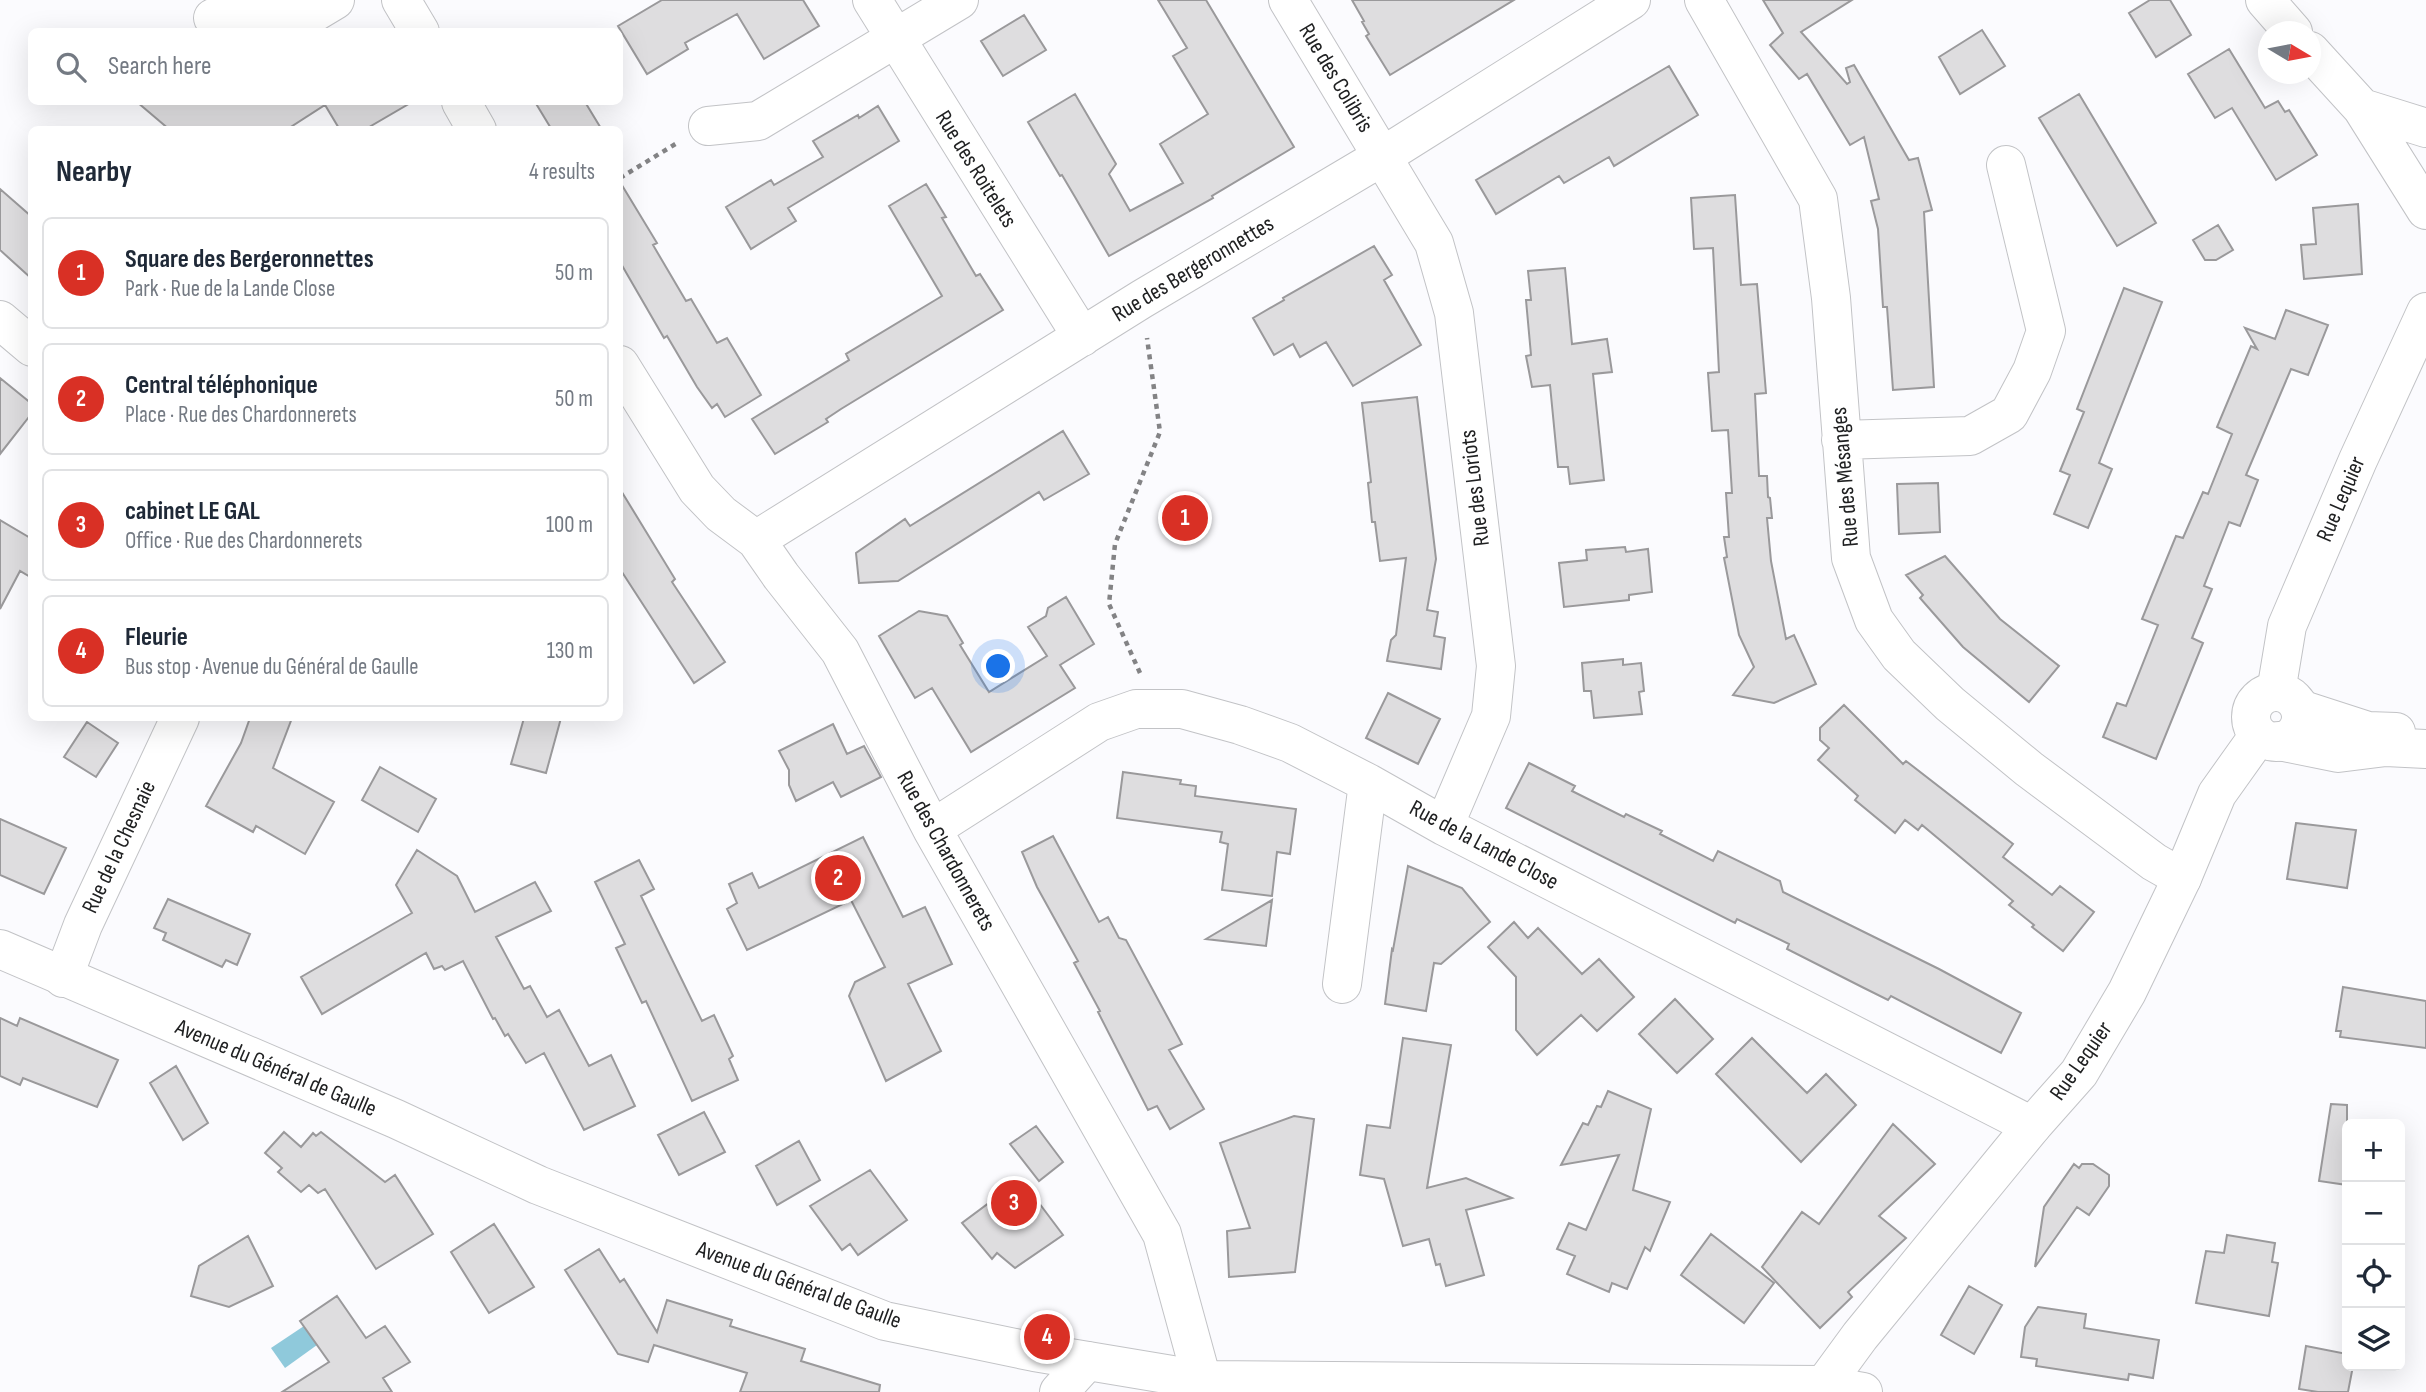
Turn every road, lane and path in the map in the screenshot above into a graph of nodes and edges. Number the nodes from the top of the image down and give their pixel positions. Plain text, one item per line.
1 (335, 0) edge
2 (401, 0) edge
3 (872, 0) edge
4 (959, 0) edge
5 (1288, 0) edge
6 (1631, 0) edge
7 (1704, 0) edge
8 (2265, 0) edge
9 (213, 18) dead end
10 (2283, 21) edge
11 (418, 28) edge
12 (895, 39) junction
13 (2321, 62) edge
14 (463, 105) edge
15 (2362, 108) junction
16 (475, 126) edge
17 (708, 126) joint
18 (2426, 128) edge
19 (1383, 156) junction
20 (2006, 165) dead end
21 (623, 176) edge
22 (2426, 211) edge
23 (1142, 299) junction
24 (2426, 312) edge
25 (0, 320) edge
26 (1082, 337) junction
27 (28, 344) edge
28 (623, 370) edge
29 (1842, 440) junction
30 (756, 540) junction
31 (2288, 700) junction
32 (1156, 709) junction
33 (179, 721) edge
34 (2426, 734) edge
35 (2269, 738) junction
36 (2426, 749) edge
37 (1368, 783) junction
38 (1444, 826) junction
39 (932, 829) junction
40 (2182, 878) junction
41 (0, 950) edge
42 (63, 978) junction
43 (1342, 984) dead end
44 (2032, 1126) junction
45 (1087, 1361) junction
46 (1202, 1380) junction
47 (1821, 1389) edge
48 (1059, 1392) edge
49 (1863, 1392) edge

1 - 9 street
2 - 11 street
3 - 12 street, Rue des Roitelets
4 - 12 street
5 - 19 street, Rue des Colibris
6 - 19 street, Rue des Bergeronnettes
7 - 29 street, Rue des Mésanges
8 - 10 street
12 - 17 street
12 - 26 street, Rue des Roitelets
13 - 15 street
14 - 16 street
15 - 18 street
15 - 22 street
17 - 21 path
19 - 23 street, Rue des Bergeronnettes
19 - 38 street, Rue des Loriots
20 - 29 street
23 - 26 street, Rue des Bergeronnettes
23 - 32 path
24 - 31 street, Rue Lequier
25 - 27 street
26 - 30 street, Rue des Bergeronnettes
28 - 30 street, Rue des Chardonnerets
29 - 40 street, Rue des Mésanges
30 - 39 street, Rue des Chardonnerets
31 - 34 street
31 - 35 street
32 - 37 street, Rue de la Lande Close
32 - 39 street, Rue de la Lande Close
33 - 42 street, Rue de la Chesnaie
35 - 36 street
35 - 40 street, Rue Lequier
37 - 38 street, Rue de la Lande Close
37 - 43 street
38 - 44 street, Rue de la Lande Close
39 - 46 street, Rue des Chardonnerets
40 - 44 street, Rue Lequier
41 - 42 street, Avenue du Général de Gaulle
42 - 45 street, Avenue du Général de Gaulle
44 - 47 street, Rue Lequier
45 - 46 street, Avenue du Général de Gaulle
45 - 48 street
46 - 47 street, Avenue du Général de Gaulle
47 - 49 street, Avenue du Général de Gaulle

